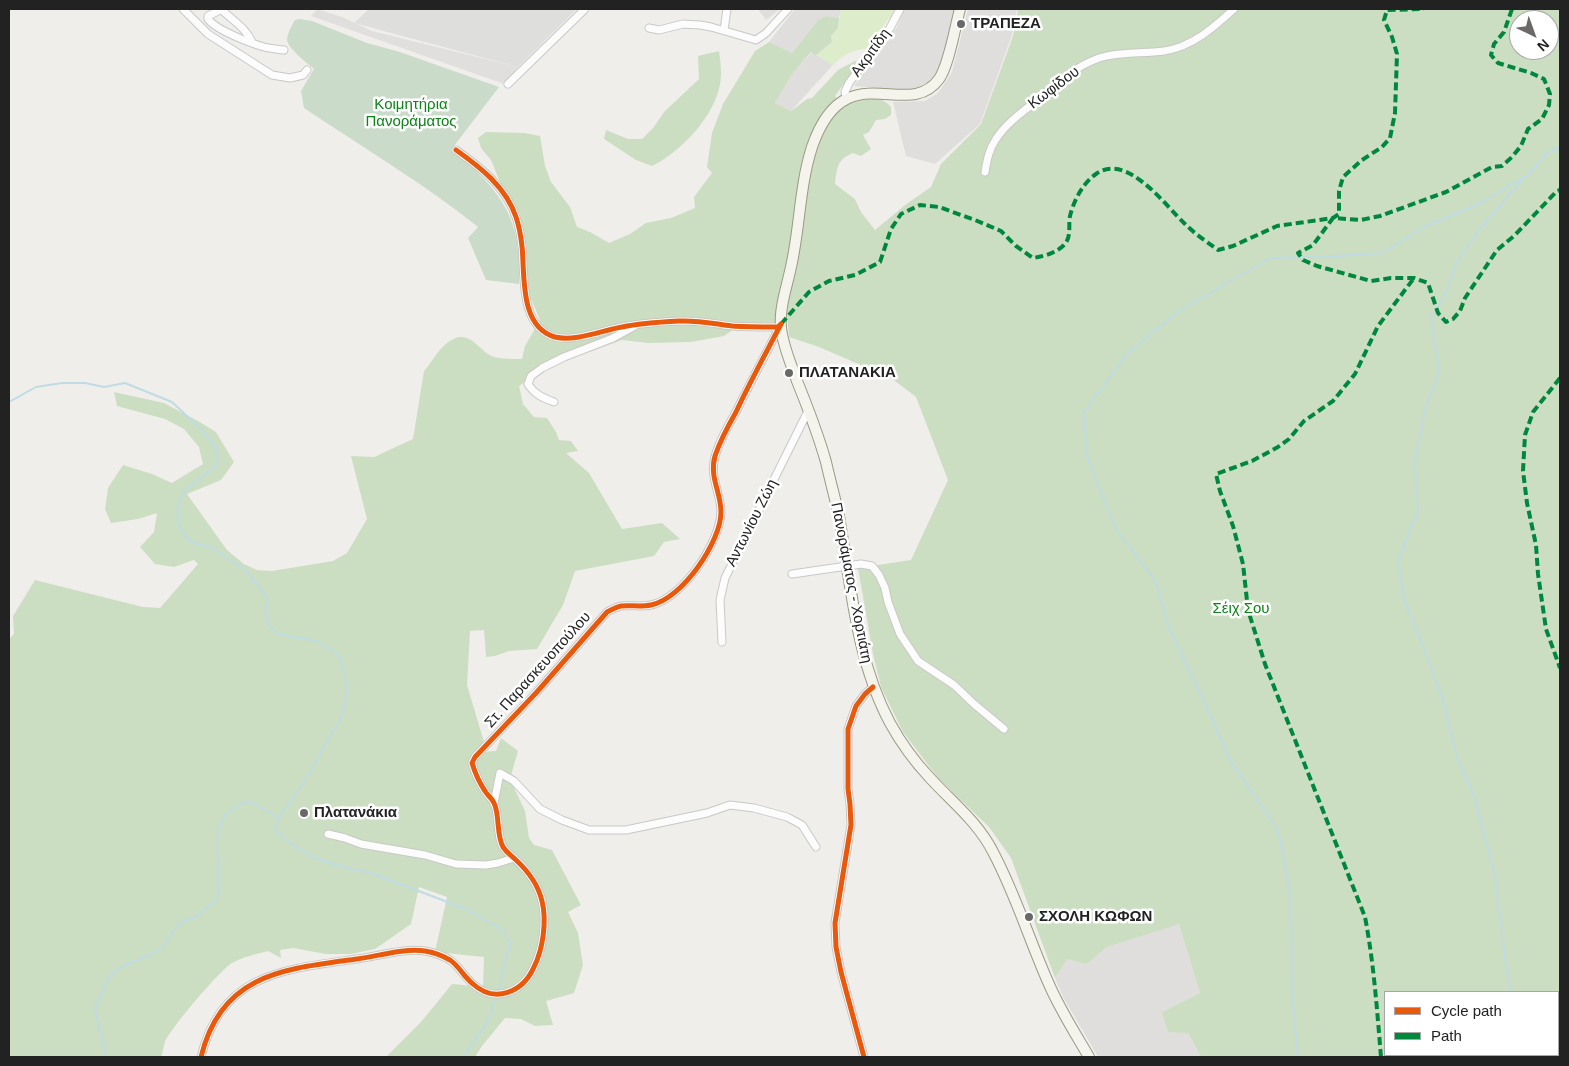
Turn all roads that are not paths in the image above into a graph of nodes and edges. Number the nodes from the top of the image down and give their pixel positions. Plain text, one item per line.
1 (183, 9) edge
2 (222, 9) edge
3 (585, 9) edge
4 (727, 9) edge
5 (788, 9) edge
6 (900, 9) edge
7 (960, 9) edge
8 (1234, 9) edge
9 (649, 28) dead end
10 (724, 30) junction
11 (252, 42) junction
12 (284, 50) dead end
13 (307, 70) dead end
14 (508, 84) dead end
15 (846, 98) junction
16 (456, 150) dead end
17 (984, 172) dead end
18 (639, 324) junction
19 (781, 324) junction
20 (554, 402) dead end
21 (808, 411) junction
22 (847, 567) junction
23 (792, 574) dead end
24 (722, 642) dead end
25 (873, 687) junction
26 (1004, 729) dead end
27 (494, 804) junction
28 (328, 834) dead end
29 (816, 847) dead end
30 (514, 858) junction
31 (201, 1057) edge
32 (864, 1057) edge
33 (1089, 1057) edge

1 - 13 street
2 - 11 street
2 - 11 street
3 - 14 street
4 - 10 street
5 - 10 street
6 - 15 street, Ακριτίδη
7 - 15 main road
8 - 17 street, Κωφίδου
9 - 10 street
11 - 12 street
15 - 19 main road, Πανοράματος - Χορτιάτη
16 - 18 street
18 - 19 street
18 - 20 street
19 - 21 main road, Πανοράματος - Χορτιάτη
19 - 27 street, Στ. Παρασκευοπούλου
21 - 22 main road, Πανοράματος - Χορτιάτη
21 - 24 street, Αντωνίου Ζώη
22 - 23 street
22 - 25 main road, Πανοράματος - Χορτιάτη
22 - 26 street
25 - 32 street
25 - 33 main road, Πανοράματος - Χορτιάτη
27 - 29 street
27 - 30 street, Στ. Παρασκευοπούλου
28 - 30 street
30 - 31 street, Στ. Παρασκευοπούλου

